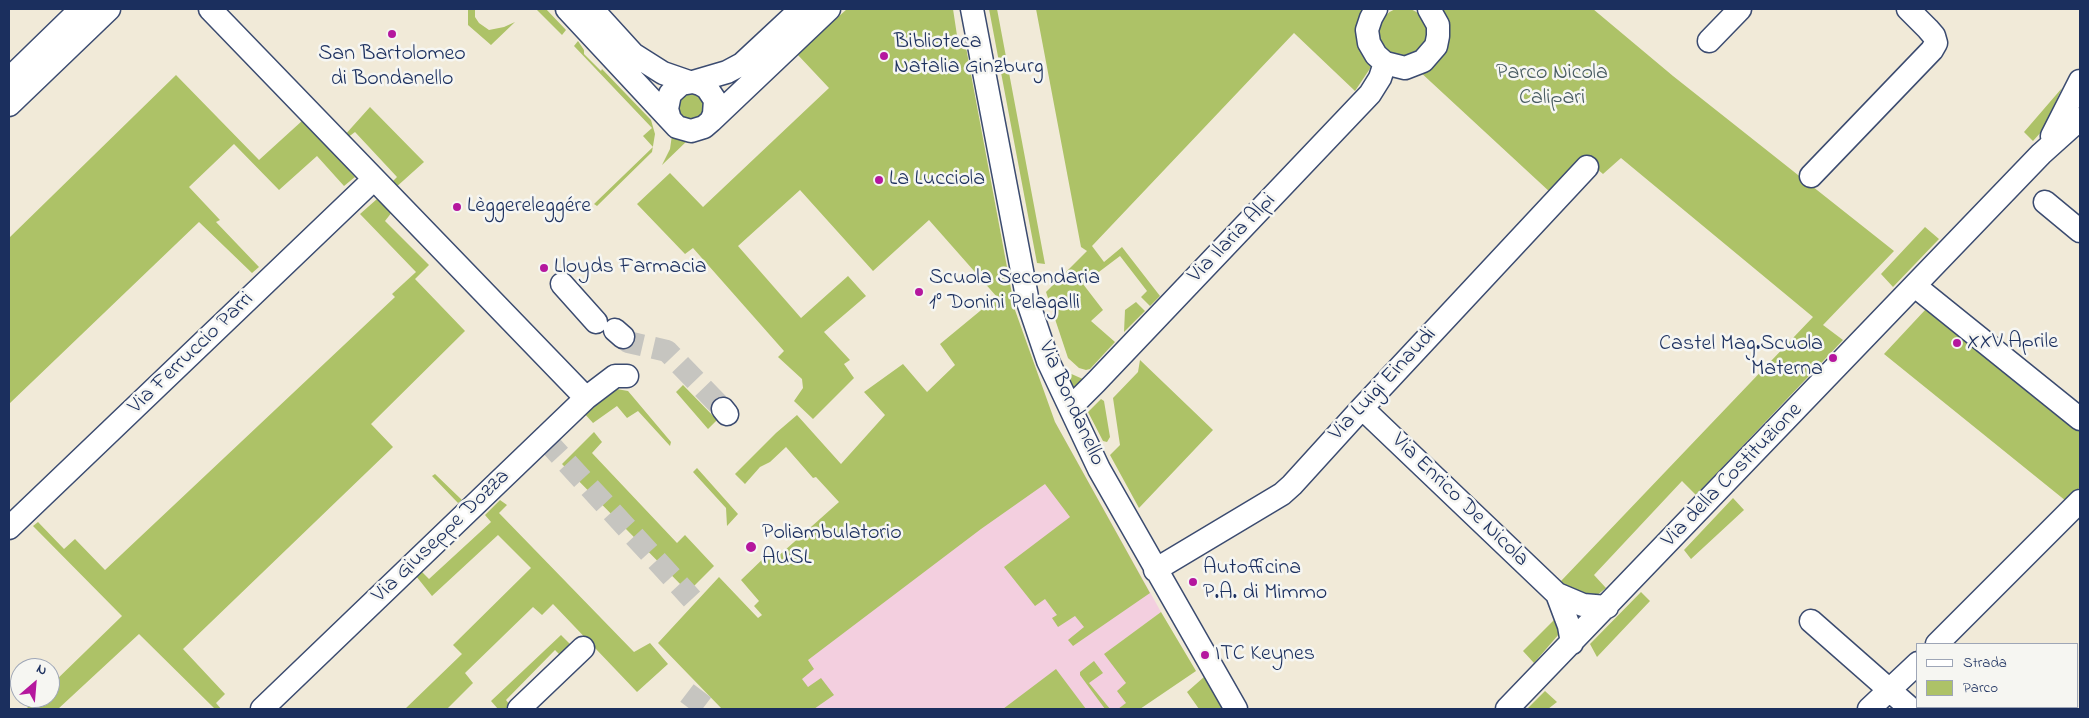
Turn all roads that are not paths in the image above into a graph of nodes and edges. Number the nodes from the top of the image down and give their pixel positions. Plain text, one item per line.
1 (81, 9) edge
2 (109, 9) edge
3 (210, 9) edge
4 (567, 9) edge
5 (592, 9) edge
6 (801, 9) edge
7 (829, 9) edge
8 (972, 9) edge
9 (1376, 9) edge
10 (1429, 9) edge
11 (1740, 9) edge
12 (1908, 9) edge
13 (1710, 41) dead end
14 (1386, 63) junction
15 (9, 79) edge
16 (2080, 81) edge
17 (691, 82) junction
18 (9, 104) edge
19 (669, 116) junction
20 (2080, 119) edge
21 (711, 121) junction
22 (2041, 154) junction
23 (1587, 168) dead end
24 (1811, 176) dead end
25 (374, 179) junction
26 (2046, 202) dead end
27 (2080, 231) edge
28 (562, 284) dead end
29 (1914, 286) junction
30 (611, 330) tunnel mouth
31 (628, 376) dead end
32 (586, 398) junction
33 (1068, 403) junction
34 (1362, 408) junction
35 (2078, 413) edge
36 (2080, 501) edge
37 (9, 528) edge
38 (1155, 570) junction
39 (1557, 594) junction
40 (1607, 607) junction
41 (1811, 621) dead end
42 (1572, 643) junction
43 (1938, 643) edge
44 (583, 648) dead end
45 (1916, 665) edge
46 (1890, 691) junction
47 (262, 709) edge
48 (519, 709) edge
49 (1236, 709) edge
50 (1507, 709) edge
51 (1870, 709) edge
52 (1911, 709) edge

1 - 15 street
2 - 18 street
3 - 25 street
4 - 19 street
5 - 17 street
6 - 17 street
7 - 21 street
8 - 33 street, Via Bondanello
9 - 14 street
10 - 14 street
11 - 13 street
12 - 24 street
14 - 33 street, Via Ilaria Alpi
16 - 22 street, Via della Costituzione
17 - 19 street
17 - 21 street
19 - 21 street
20 - 22 street, Via della Costituzione
22 - 29 street, Via della Costituzione
23 - 34 street, Via Luigi Einaudi
25 - 32 street
25 - 37 street, Via Ferruccio Parri
26 - 27 street
28 - 30 street
29 - 35 street
29 - 40 street, Via della Costituzione
31 - 32 street, Via Giuseppe Dozza
32 - 47 street, Via Giuseppe Dozza
33 - 38 street, Via Bondanello
34 - 38 street, Via Luigi Einaudi
34 - 39 street, Via Enrico De Nicola
36 - 43 street
38 - 49 street, Via Bondanello
39 - 40 street, Via Enrico De Nicola
39 - 42 street, Via Enrico De Nicola
40 - 42 street, Via della Costituzione
41 - 46 street
42 - 50 street, Via della Costituzione
44 - 48 street
45 - 46 street
46 - 51 street
46 - 52 street

